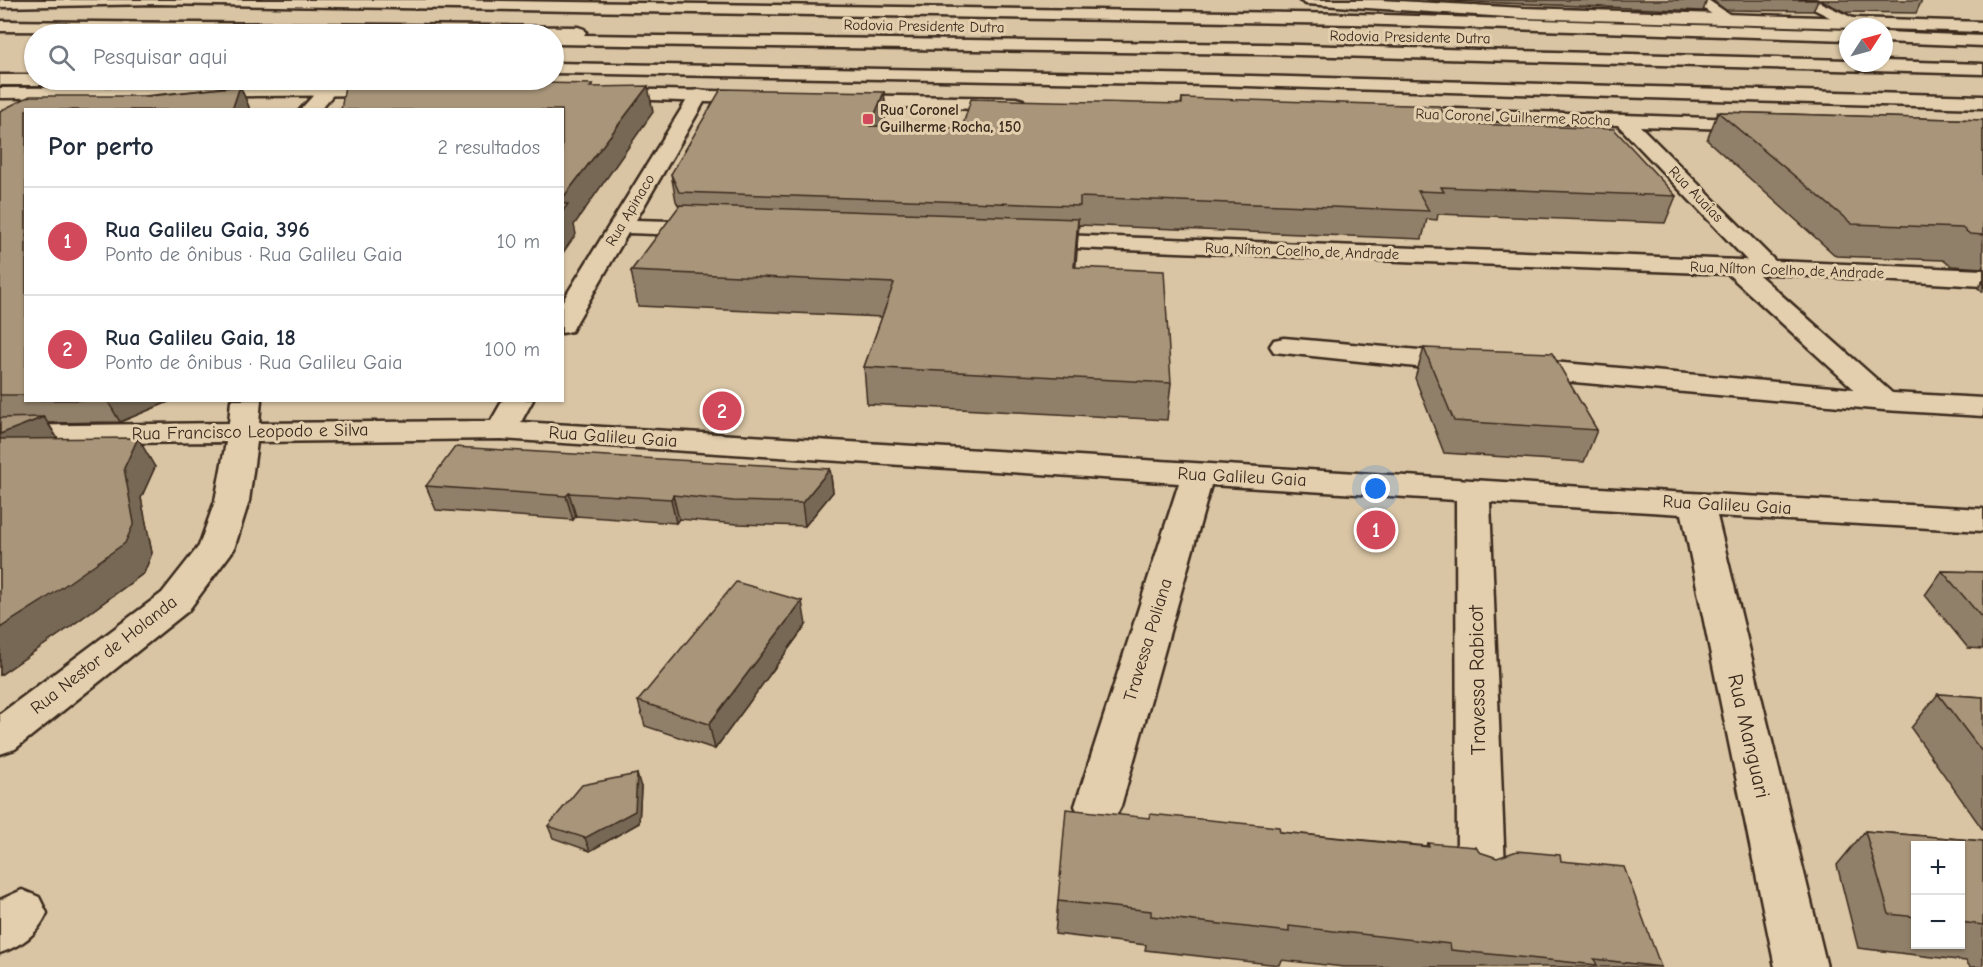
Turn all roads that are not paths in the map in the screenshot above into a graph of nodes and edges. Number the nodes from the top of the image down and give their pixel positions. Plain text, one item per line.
1 (1306, 0) edge
2 (1698, 0) edge
3 (1803, 0) edge
4 (0, 3) edge
5 (633, 7) junction
6 (1426, 7) junction
7 (0, 19) edge
8 (1730, 20) junction
9 (1839, 22) edge
10 (0, 26) edge
11 (24, 26) edge
12 (1979, 26) edge
13 (1839, 28) edge
14 (1893, 28) edge
15 (1839, 29) edge
16 (564, 32) edge
17 (0, 36) edge
18 (24, 36) edge
19 (1893, 37) edge
20 (564, 39) edge
21 (1983, 41) edge
22 (873, 43) junction
23 (1839, 47) edge
24 (1893, 48) edge
25 (564, 49) edge
26 (1983, 51) edge
27 (0, 64) edge
28 (24, 64) edge
29 (564, 68) edge
30 (1983, 69) edge
31 (655, 70) junction
32 (564, 74) edge
33 (0, 80) edge
34 (24, 80) edge
35 (1983, 81) edge
36 (328, 90) junction
37 (412, 91) edge
38 (0, 93) edge
39 (58, 93) junction
40 (591, 94) edge
41 (699, 95) junction
42 (781, 98) edge
43 (817, 100) edge
44 (1983, 102) edge
45 (1038, 104) edge
46 (28, 108) edge
47 (311, 108) edge
48 (1377, 113) edge
49 (1623, 120) junction
50 (1774, 125) edge
51 (620, 226) junction
52 (735, 230) edge
53 (1009, 240) edge
54 (1735, 267) junction
55 (1768, 268) junction
56 (1983, 278) edge
57 (564, 322) edge
58 (1284, 346) dead end
59 (1884, 401) junction
60 (517, 402) edge
61 (1983, 407) edge
62 (245, 417) edge
63 (501, 429) junction
64 (0, 435) edge
65 (1198, 474) junction
66 (1473, 491) junction
67 (1697, 504) junction
68 (1983, 519) edge
69 (0, 737) edge
70 (1098, 806) dead end
71 (1481, 870) edge
72 (1801, 967) edge

1 - 6 main road
2 - 8 main road
3 - 9 main road
4 - 5 main road
5 - 6 main road
5 - 15 main road
6 - 8 main road
7 - 23 main road, Rodovia Presidente Dutra
8 - 13 main road
10 - 11 main road
12 - 14 main road
16 - 22 main road
17 - 18 main road
19 - 21 main road
20 - 22 main road, Rodovia Presidente Dutra
22 - 30 main road, Rodovia Presidente Dutra
24 - 26 main road
25 - 35 main road, Rodovia Presidente Dutra
27 - 28 main road
29 - 31 main road
31 - 32 main road
31 - 44 main road
33 - 34 main road
36 - 37 main road
36 - 39 main road
36 - 47 main road
38 - 39 main road
39 - 46 main road
40 - 41 main road
41 - 42 main road
41 - 51 main road, Rua Apinaco
43 - 45 main road
48 - 49 main road, Rua Coronel Guilherme Rocha
49 - 50 main road, Rua Coronel Guilherme Rocha
49 - 55 main road, Rua Auaias
51 - 52 main road
51 - 57 main road, Rua Apinaco
53 - 54 main road, Rua Nílton Coelho de Andrade
54 - 55 main road, Rua Nílton Coelho de Andrade
54 - 59 main road
55 - 56 main road, Rua Nílton Coelho de Andrade
58 - 59 main road
59 - 61 main road
60 - 63 main road
62 - 63 main road, Rua Francisco Leopodo e Silva
62 - 64 main road, Rua Francisco Leopodo e Silva
62 - 69 main road, Rua Nestor de Holanda
63 - 65 main road, Rua Galileu Gaia
65 - 66 main road, Rua Galileu Gaia
65 - 70 main road, Travessa Poliana
66 - 67 main road, Rua Galileu Gaia
66 - 71 main road, Travessa Rabicot
67 - 68 main road, Rua Galileu Gaia
67 - 72 main road, Rua Manguari

